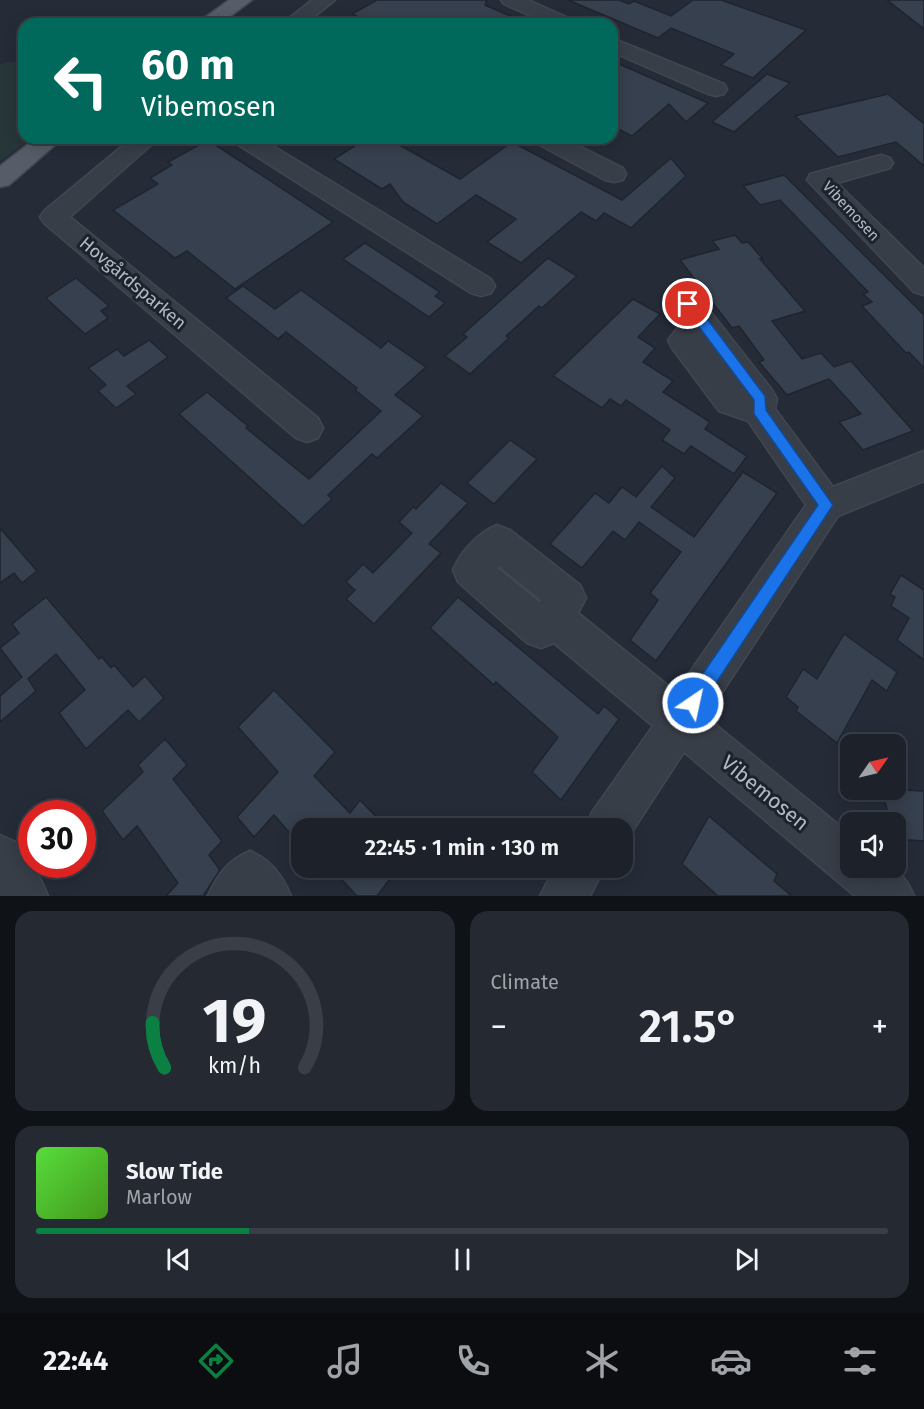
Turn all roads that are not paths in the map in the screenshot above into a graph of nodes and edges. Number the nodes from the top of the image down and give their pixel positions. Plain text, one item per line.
1 (242, 0) edge
2 (325, 0) edge
3 (511, 0) edge
4 (215, 18) edge
5 (299, 18) edge
6 (552, 18) edge
7 (618, 47) edge
8 (716, 89) dead end
9 (44, 144) edge
10 (140, 144) edge
11 (253, 144) edge
12 (556, 144) edge
13 (881, 163) dead end
14 (614, 174) dead end
15 (0, 179) edge
16 (924, 285) edge
17 (481, 286) dead end
18 (694, 312) dead end
19 (307, 428) dead end
20 (924, 466) edge
21 (826, 505) junction
22 (552, 616) dead end
23 (679, 723) junction
24 (615, 818) edge
25 (840, 855) edge
26 (0, 858) edge
27 (575, 878) edge
28 (869, 878) edge
29 (25, 896) edge
30 (231, 896) edge
31 (268, 896) edge
32 (563, 896) edge
33 (891, 896) edge

1 - 4 main road
2 - 5 street
3 - 6 street
7 - 8 street
9 - 15 main road
10 - 19 street, Hovgårdsparken
11 - 17 street
12 - 14 street
13 - 16 street, Vibemosen
18 - 21 street
20 - 21 street
21 - 23 street
22 - 23 street, Vibemosen
23 - 24 street
23 - 25 street, Vibemosen
26 - 29 street
27 - 32 street
28 - 33 street
30 - 31 street

